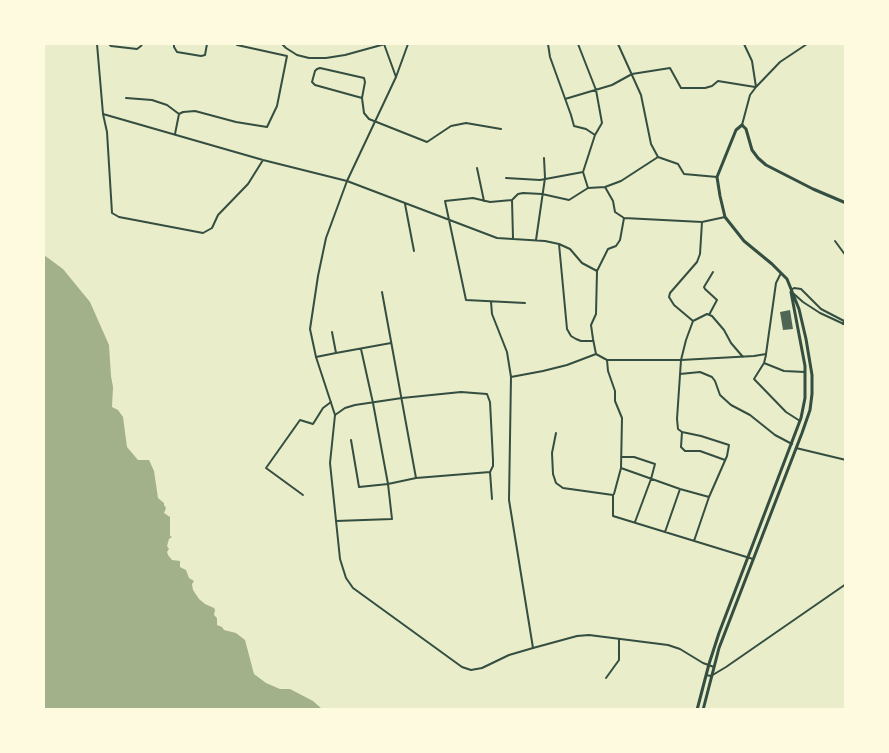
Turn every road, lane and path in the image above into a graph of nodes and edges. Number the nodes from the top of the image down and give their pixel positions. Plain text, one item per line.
1 (97, 44) edge
2 (109, 44) edge
3 (142, 44) edge
4 (174, 44) edge
5 (207, 44) edge
6 (237, 44) edge
7 (282, 44) edge
8 (385, 44) edge
9 (408, 44) edge
10 (548, 44) edge
11 (578, 44) edge
12 (618, 44) edge
13 (744, 44) edge
14 (807, 44) edge
15 (632, 74) junction
16 (396, 77) junction
17 (756, 87) junction
18 (596, 90) junction
19 (126, 98) dead end
20 (362, 98) junction
21 (565, 99) junction
22 (104, 114) junction
23 (179, 114) junction
24 (375, 122) junction
25 (742, 125) junction
26 (501, 129) dead end
27 (175, 134) junction
28 (595, 135) junction
29 (658, 157) junction
30 (544, 158) dead end
31 (262, 160) junction
32 (477, 168) dead end
33 (583, 172) junction
34 (717, 177) junction
35 (506, 178) dead end
36 (546, 178) junction
37 (347, 181) junction
38 (605, 187) junction
39 (588, 188) junction
40 (542, 194) junction
41 (512, 200) junction
42 (484, 201) junction
43 (846, 203) edge
44 (405, 204) junction
45 (725, 217) junction
46 (624, 218) junction
47 (450, 220) junction
48 (702, 222) junction
49 (513, 238) junction
50 (536, 240) junction
51 (835, 241) dead end
52 (559, 244) junction
53 (414, 251) dead end
54 (846, 256) edge
55 (597, 271) junction
56 (712, 272) dead end
57 (781, 273) junction
58 (791, 290) junction
59 (382, 292) dead end
60 (491, 301) junction
61 (525, 303) dead end
62 (709, 315) junction
63 (693, 321) junction
64 (845, 322) edge
65 (332, 332) dead end
66 (593, 341) junction
67 (392, 343) junction
68 (361, 349) junction
69 (336, 353) junction
70 (597, 354) junction
71 (766, 354) junction
72 (316, 357) junction
73 (743, 357) junction
74 (607, 360) junction
75 (681, 360) junction
76 (764, 363) junction
77 (805, 372) junction
78 (680, 374) junction
79 (511, 377) junction
80 (402, 398) junction
81 (331, 402) junction
82 (373, 403) junction
83 (335, 414) junction
84 (800, 421) junction
85 (682, 432) junction
86 (556, 434) dead end
87 (351, 440) dead end
88 (792, 444) junction
89 (796, 448) junction
90 (620, 457) junction
91 (725, 459) junction
92 (846, 460) edge
93 (621, 468) junction
94 (490, 472) junction
95 (416, 478) junction
96 (651, 479) junction
97 (388, 484) junction
98 (680, 489) junction
99 (303, 495) dead end
100 (614, 495) junction
101 (709, 497) junction
102 (492, 499) dead end
103 (336, 521) junction
104 (635, 522) junction
105 (665, 532) junction
106 (694, 542) junction
107 (748, 557) junction
108 (753, 559) junction
109 (846, 584) edge
110 (620, 639) junction
111 (533, 648) junction
112 (708, 665) junction
113 (714, 667) junction
114 (706, 675) junction
115 (711, 676) junction
116 (606, 678) dead end
117 (698, 710) edge
118 (703, 710) edge

1 - 22 street
2 - 3 street
4 - 5 street
6 - 23 street
7 - 8 street
8 - 16 street
9 - 16 street
10 - 21 street
11 - 18 street
12 - 15 street
13 - 17 street
14 - 17 street
15 - 17 street
15 - 18 street
15 - 29 street
16 - 24 street
17 - 25 street
18 - 21 street
18 - 28 street
19 - 23 street
20 - 20 street
20 - 24 street
21 - 28 street
22 - 27 street
22 - 31 street
23 - 27 street
24 - 26 street
24 - 37 street
25 - 34 main road
25 - 43 main road
27 - 31 street
28 - 33 street
29 - 34 street
29 - 38 street
30 - 36 street
31 - 37 street
32 - 42 street
33 - 36 street
33 - 39 street
34 - 45 main road
35 - 36 street
36 - 40 street
37 - 44 street
37 - 72 street
38 - 39 street
38 - 46 street
39 - 40 street
40 - 41 street
40 - 50 street
41 - 42 street
41 - 49 street
42 - 47 street
44 - 47 street
44 - 53 street
45 - 48 street
45 - 57 main road
46 - 48 street
46 - 55 street
47 - 49 street
47 - 60 street
48 - 63 street
49 - 50 street
50 - 52 street
51 - 54 street
52 - 55 street
52 - 66 street
55 - 66 street
56 - 62 street
57 - 58 main road
57 - 71 street
58 - 64 street
58 - 64 street
58 - 77 main road
58 - 89 main road
59 - 67 street
60 - 61 street
60 - 79 street
62 - 63 street
62 - 73 street
63 - 75 street
65 - 69 street
66 - 70 street
67 - 68 street
67 - 80 street
68 - 69 street
68 - 82 street
69 - 72 street
70 - 74 street
70 - 79 street
71 - 73 street
71 - 76 street
72 - 81 street
73 - 75 street
74 - 75 street
74 - 90 street
75 - 78 street
76 - 77 street
76 - 84 street
77 - 84 main road
78 - 85 street
78 - 88 street
79 - 111 street
80 - 82 street
80 - 94 street
80 - 95 street
81 - 83 street
81 - 99 street
82 - 83 street
82 - 97 street
83 - 103 street
84 - 88 main road
85 - 91 street
85 - 91 street
86 - 100 street
87 - 97 street
88 - 107 main road
89 - 92 street
89 - 108 main road
90 - 93 street
90 - 96 street
91 - 101 street
93 - 96 street
93 - 100 street
94 - 95 street
94 - 102 street
95 - 97 street
96 - 98 street
96 - 104 street
97 - 103 street
98 - 101 street
98 - 105 street
100 - 104 street
101 - 106 street
103 - 111 street
104 - 105 street
105 - 106 street
106 - 107 street
107 - 108 street
107 - 112 main road
108 - 113 main road
109 - 115 street
110 - 111 street
110 - 112 street
110 - 116 street
112 - 113 street
112 - 114 main road
113 - 115 main road
114 - 115 street
114 - 117 main road
115 - 118 main road

